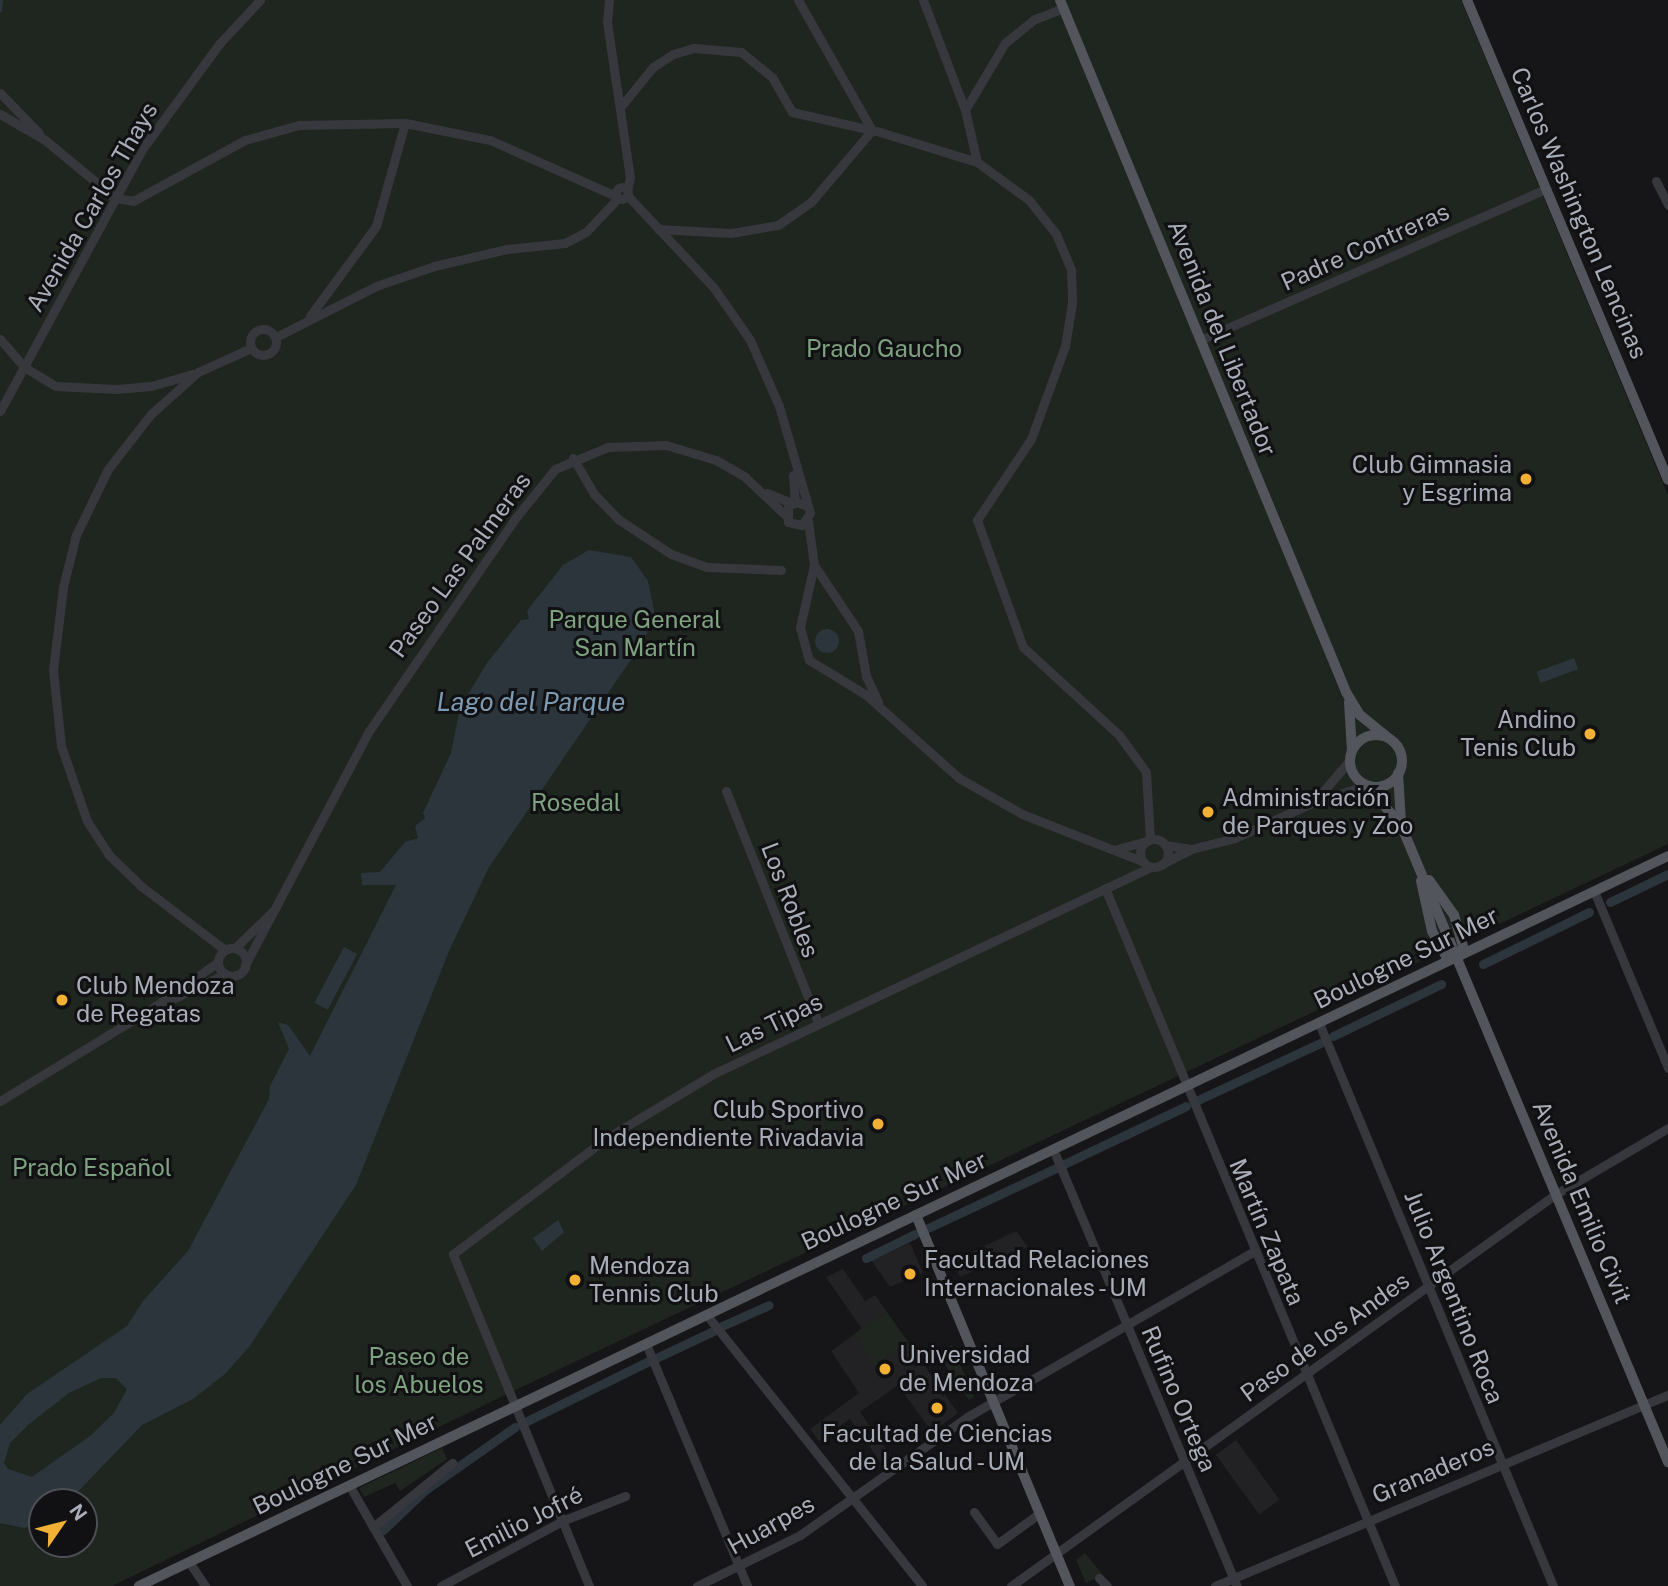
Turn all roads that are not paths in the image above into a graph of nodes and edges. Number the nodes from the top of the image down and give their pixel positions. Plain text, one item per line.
1 (260, 0) edge
2 (608, 0) edge
3 (798, 0) edge
4 (923, 0) edge
5 (1466, 0) edge
6 (1062, 4) edge
7 (0, 93) edge
8 (622, 105) junction
9 (965, 110) junction
10 (0, 114) edge
11 (405, 123) junction
12 (872, 130) junction
13 (45, 140) junction
14 (977, 162) junction
15 (1656, 181) dead end
16 (1546, 188) junction
17 (623, 195) junction
18 (115, 198) junction
19 (1668, 205) edge
20 (658, 229) junction
21 (306, 320) junction
22 (276, 337) junction
23 (0, 339) edge
24 (1200, 340) junction
25 (251, 348) junction
26 (24, 367) junction
27 (198, 372) junction
28 (0, 411) edge
29 (573, 458) junction
30 (793, 463) junction
31 (1668, 480) edge
32 (764, 492) junction
33 (793, 503) junction
34 (807, 506) junction
35 (785, 515) junction
36 (808, 521) junction
37 (795, 526) junction
38 (809, 545) junction
39 (814, 565) junction
40 (782, 570) dead end
41 (1346, 692) junction
42 (880, 707) junction
43 (1388, 738) junction
44 (1351, 756) junction
45 (1398, 773) junction
46 (1366, 786) junction
47 (726, 791) dead end
48 (1314, 802) junction
49 (1401, 825) junction
50 (1148, 840) junction
51 (1165, 845) junction
52 (1118, 849) junction
53 (1191, 849) junction
54 (1668, 856) edge
55 (1163, 864) junction
56 (1145, 866) junction
57 (1104, 889) junction
58 (1594, 891) junction
59 (273, 911) junction
60 (230, 949) junction
61 (1457, 957) junction
62 (218, 962) junction
63 (245, 965) junction
64 (225, 974) junction
65 (154, 1007) junction
66 (818, 1022) junction
67 (1319, 1023) junction
68 (1668, 1068) edge
69 (1184, 1086) junction
70 (0, 1101) edge
71 (1668, 1128) edge
72 (1053, 1149) junction
73 (1556, 1194) junction
74 (916, 1215) junction
75 (1254, 1251) junction
76 (1430, 1285) junction
77 (706, 1314) junction
78 (1128, 1326) junction
79 (646, 1344) junction
80 (1306, 1374) junction
81 (1668, 1395) edge
82 (994, 1403) junction
83 (1644, 1405) junction
84 (515, 1406) junction
85 (1668, 1462) edge
86 (452, 1463) dead end
87 (1185, 1463) junction
88 (1502, 1463) junction
89 (349, 1485) junction
90 (625, 1496) dead end
91 (852, 1499) junction
92 (974, 1512) dead end
93 (1040, 1513) junction
94 (1367, 1520) junction
95 (562, 1521) junction
96 (373, 1527) junction
97 (1057, 1553) junction
98 (189, 1562) junction
99 (739, 1566) junction
100 (1099, 1578) dead end
101 (1235, 1582) edge
102 (139, 1586) edge
103 (205, 1586) edge
104 (407, 1586) edge
105 (441, 1586) edge
106 (589, 1586) edge
107 (697, 1586) edge
108 (747, 1586) edge
109 (922, 1586) edge
110 (1011, 1586) edge
111 (1070, 1586) edge
112 (1107, 1586) edge
113 (1214, 1586) edge
114 (1395, 1586) edge
115 (1553, 1586) edge

1 - 18 street, Avenida Carlos Thays
2 - 8 street
3 - 12 street
4 - 9 street
5 - 16 main road, Carlos Washington Lencinas
6 - 9 street
6 - 24 main road, Avenida del Libertador
7 - 13 street
8 - 12 street
8 - 17 street
9 - 14 street
10 - 13 street
11 - 17 street
11 - 18 street
11 - 21 street
12 - 14 street
12 - 20 street
13 - 18 street
14 - 50 street
15 - 19 street
16 - 24 street, Padre Contreras
16 - 31 main road, Carlos Washington Lencinas
17 - 20 street
17 - 21 street
18 - 26 street, Avenida Carlos Thays
20 - 30 street
21 - 22 street
22 - 25 street
22 - 25 street
23 - 26 street
24 - 41 main road, Avenida del Libertador
25 - 27 street
26 - 27 street
26 - 28 street, Avenida Carlos Thays
27 - 60 street
29 - 32 street, Paseo Las Palmeras
29 - 40 street
29 - 59 street, Paseo Las Palmeras
30 - 33 street
30 - 34 street
32 - 33 street
32 - 35 street
33 - 34 street
33 - 35 street
34 - 36 street
35 - 37 street
36 - 37 street
36 - 38 street
37 - 38 street
38 - 39 street
39 - 42 street
39 - 42 street
41 - 43 main road, Avenida del Libertador
41 - 44 main road, Avenida del Libertador
42 - 52 street
43 - 44 main road
43 - 45 main road
44 - 46 main road
44 - 48 street
45 - 46 main road
45 - 49 main road
46 - 48 street
46 - 49 main road
47 - 66 street, Los Robles
48 - 53 street
49 - 61 main road
50 - 51 street
50 - 52 street
50 - 56 street
51 - 53 street
51 - 55 street
52 - 56 street
53 - 55 street
54 - 58 main road, Boulogne Sur Mer
55 - 56 street
56 - 57 street, Las Tipas
57 - 66 street, Las Tipas
57 - 69 street, Martín Zapata
58 - 61 main road, Boulogne Sur Mer
58 - 68 street
59 - 60 street
59 - 63 street
60 - 62 street
60 - 63 street
61 - 67 main road, Boulogne Sur Mer
61 - 73 main road, Avenida Emilio Civit
62 - 64 street
62 - 65 street
63 - 64 street
64 - 65 street
65 - 70 street
66 - 84 street, Las Tipas
67 - 69 main road, Boulogne Sur Mer
67 - 76 street, Julio Argentino Roca
69 - 72 main road, Boulogne Sur Mer
69 - 75 street, Martín Zapata
71 - 73 street, Paso de los Andes
72 - 74 main road, Boulogne Sur Mer
72 - 78 street, Rufino Ortega
73 - 76 street, Paso de los Andes
73 - 83 main road, Avenida Emilio Civit
74 - 77 main road, Boulogne Sur Mer
74 - 82 main road
75 - 78 street, Huarpes
75 - 80 street, Martín Zapata
76 - 80 street, Paso de los Andes
76 - 88 street, Julio Argentino Roca
77 - 79 main road, Boulogne Sur Mer
77 - 91 street
78 - 82 street, Huarpes
78 - 87 street, Rufino Ortega
79 - 84 main road, Boulogne Sur Mer
79 - 99 street
80 - 87 street, Paso de los Andes
80 - 94 street, Martín Zapata
81 - 83 street, Granaderos
82 - 91 street, Huarpes
82 - 93 main road
83 - 85 main road, Avenida Emilio Civit
83 - 88 street, Granaderos
84 - 89 main road, Boulogne Sur Mer
84 - 95 street
86 - 96 street
87 - 97 street, Paso de los Andes
87 - 101 street, Rufino Ortega
88 - 94 street, Granaderos
88 - 115 street, Julio Argentino Roca
89 - 96 street
89 - 98 main road, Boulogne Sur Mer
90 - 95 street, Emilio Jofré
91 - 99 street, Huarpes
91 - 109 street
92 - 93 street
93 - 97 main road
94 - 101 street, Granaderos
94 - 114 street, Martín Zapata
95 - 105 street, Emilio Jofré
95 - 106 street
96 - 104 street
97 - 110 street, Paso de los Andes
97 - 111 main road
98 - 102 main road, Boulogne Sur Mer
98 - 103 street
99 - 107 street, Huarpes
99 - 108 street
100 - 112 street
101 - 113 street, Granaderos

